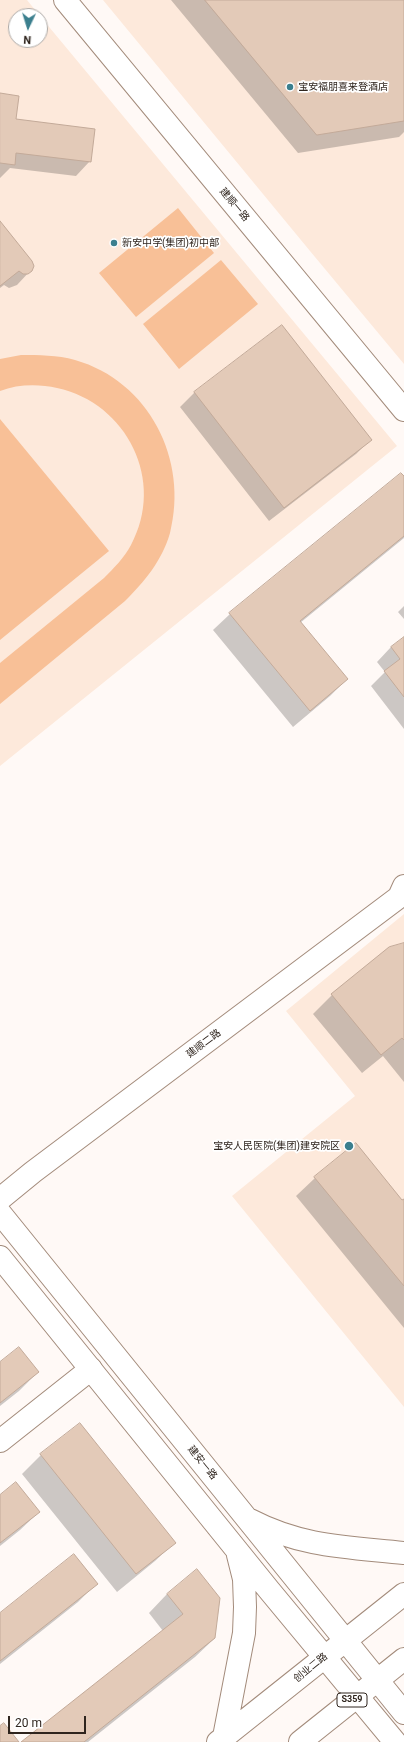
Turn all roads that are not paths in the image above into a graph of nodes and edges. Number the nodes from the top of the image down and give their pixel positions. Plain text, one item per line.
1 (65, 0) edge
2 (404, 410) edge
3 (402, 895) edge
4 (0, 1199) edge
5 (0, 1213) edge
6 (0, 1257) edge
7 (90, 1369) junction
8 (0, 1441) edge
9 (245, 1517) junction
10 (236, 1550) junction
11 (404, 1553) edge
12 (404, 1594) edge
13 (345, 1641) junction
14 (324, 1657) junction
15 (404, 1659) edge
16 (377, 1680) junction
17 (357, 1696) junction
18 (404, 1713) edge
19 (221, 1740) edge
20 (300, 1742) edge
21 (395, 1742) edge

1 - 2 main road, 建顺一路
3 - 4 main road, 建顺二路
5 - 9 main road, 建安一路
6 - 7 main road
7 - 8 main road
7 - 10 main road
9 - 11 main road
9 - 13 main road, 建安一路
10 - 14 main road
10 - 19 main road
12 - 13 main road, 创业二路
13 - 14 main road, 创业二路
13 - 16 main road, 建安一路
14 - 17 main road
14 - 19 main road, 创业二路
15 - 16 main road, S359
16 - 17 main road, S359
16 - 18 main road, 建安一路
17 - 20 main road, S359
17 - 21 main road

